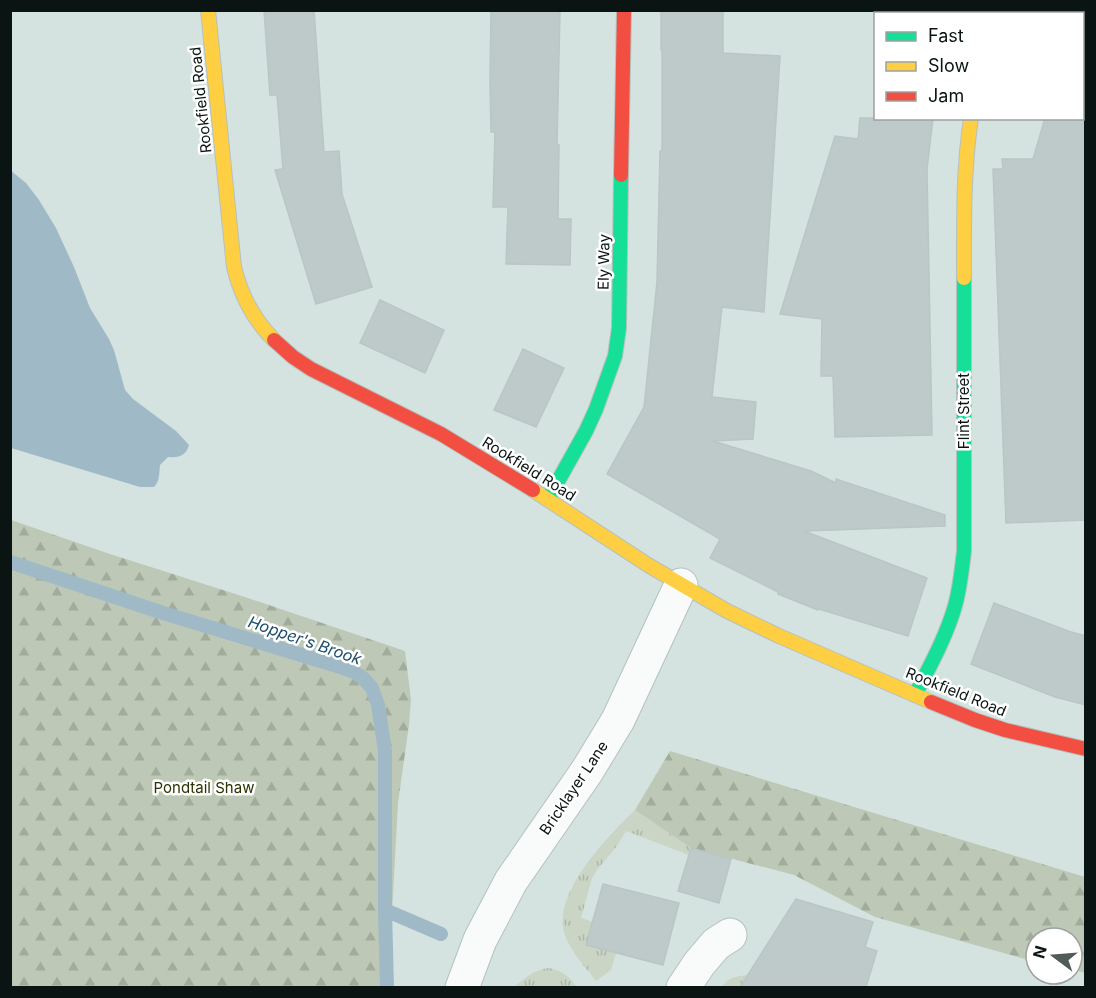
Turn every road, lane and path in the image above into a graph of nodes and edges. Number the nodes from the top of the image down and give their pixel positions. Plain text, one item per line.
1 (208, 10) edge
2 (624, 10) edge
3 (971, 120) edge
4 (548, 499) junction
5 (681, 585) junction
6 (915, 694) junction
7 (1086, 750) edge
8 (730, 934) dead end
9 (462, 987) edge
10 (683, 987) edge

1 - 4 street, Rookfield Road
2 - 4 street, Ely Way
3 - 6 street, Flint Street
4 - 5 street, Rookfield Road
5 - 6 street, Rookfield Road
5 - 9 street, Bricklayer Lane
6 - 7 street, Rookfield Road
8 - 10 street

